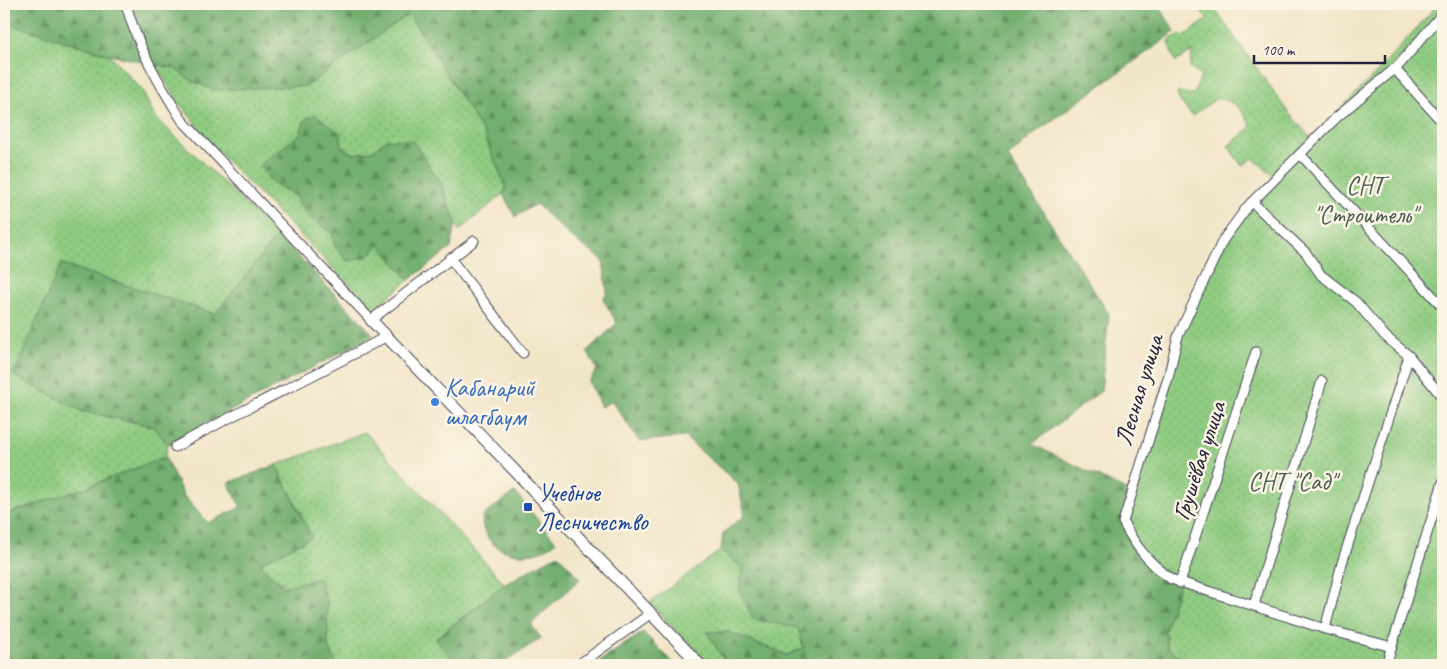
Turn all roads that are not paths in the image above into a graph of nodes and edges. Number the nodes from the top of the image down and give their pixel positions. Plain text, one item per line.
1 (126, 4) edge
2 (1443, 13) edge
3 (1395, 69) junction
4 (1443, 122) edge
5 (1300, 154) junction
6 (1252, 202) junction
7 (474, 241) dead end
8 (450, 258) junction
9 (1443, 306) edge
10 (371, 320) junction
11 (387, 336) junction
12 (1256, 352) dead end
13 (523, 353) dead end
14 (1408, 356) junction
15 (1322, 381) dead end
16 (1443, 398) edge
17 (175, 447) dead end
18 (1443, 482) edge
19 (1180, 583) junction
20 (1254, 605) junction
21 (650, 614) junction
22 (1325, 629) junction
23 (1392, 647) junction
24 (578, 665) edge
25 (700, 665) edge
26 (1386, 665) edge

1 - 10 street
2 - 3 street
3 - 4 street
3 - 5 street
5 - 6 street
5 - 9 street
6 - 14 street
6 - 19 street, Лесная улица
7 - 8 street
8 - 10 street
8 - 13 street
10 - 11 street
11 - 17 street
11 - 21 street
12 - 19 street, Грушёвая улица
14 - 16 street
14 - 22 street
15 - 20 street
18 - 23 street
19 - 20 street
20 - 22 street
21 - 24 street
21 - 25 street
22 - 23 street
23 - 26 street

